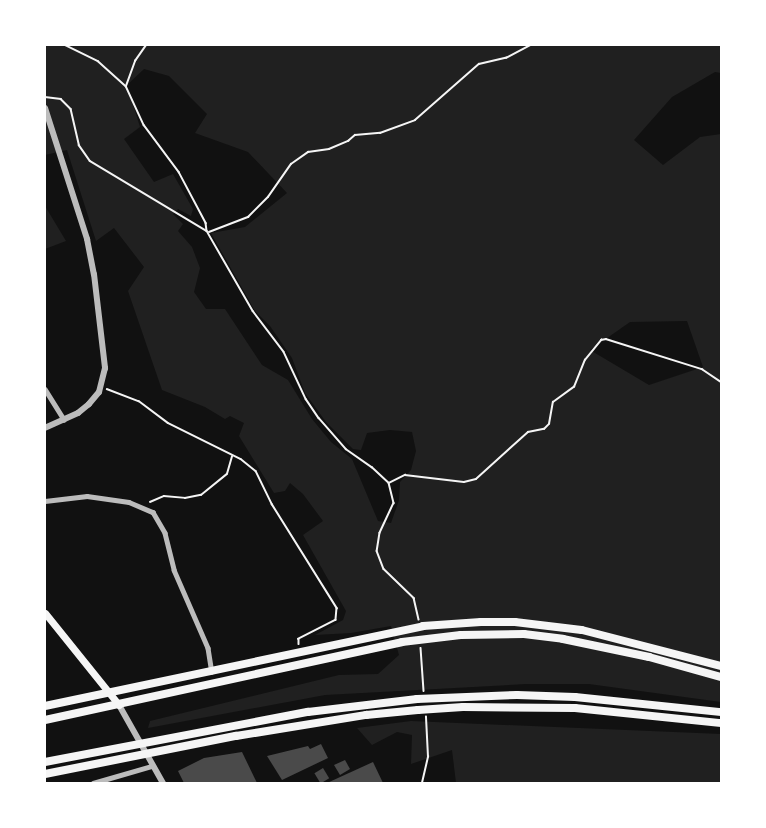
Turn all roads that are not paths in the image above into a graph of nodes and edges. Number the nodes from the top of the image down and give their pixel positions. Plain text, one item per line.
1 (45, 108) edge
2 (45, 389) edge
3 (64, 420) junction
4 (45, 428) edge
5 (45, 501) edge
6 (45, 613) edge
7 (721, 666) edge
8 (212, 672) junction
9 (721, 677) edge
10 (110, 692) junction
11 (119, 705) junction
12 (45, 706) edge
13 (721, 712) edge
14 (45, 720) edge
15 (721, 723) edge
16 (45, 762) edge
17 (152, 766) junction
18 (45, 774) edge
19 (93, 783) edge
20 (163, 783) edge

1 - 3 street
2 - 3 street
3 - 4 street
5 - 8 street
6 - 10 main road
7 - 8 highway
8 - 10 highway
9 - 11 highway
10 - 11 main road
10 - 12 highway
11 - 14 highway
11 - 17 street
13 - 16 highway
15 - 18 highway
17 - 19 street
17 - 20 street

